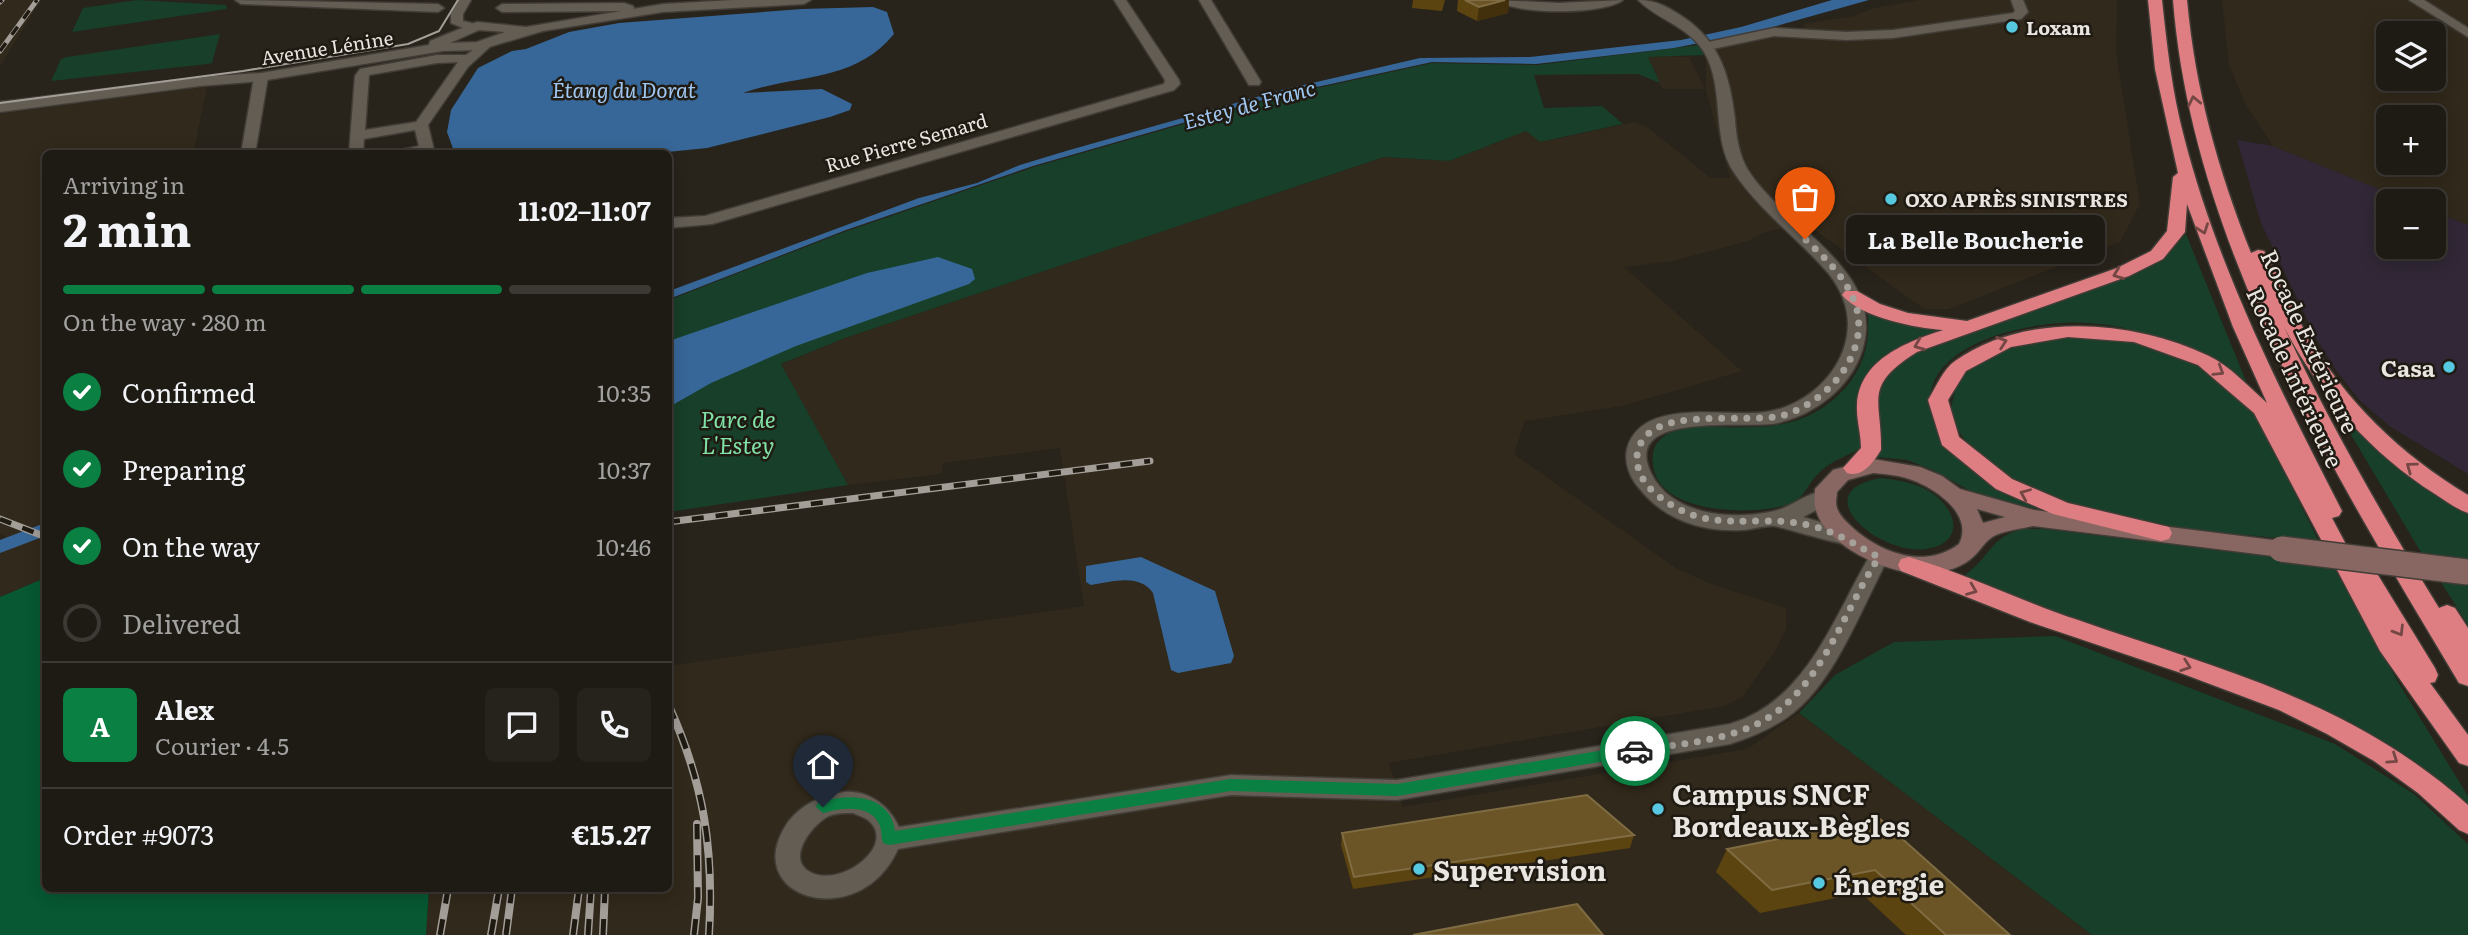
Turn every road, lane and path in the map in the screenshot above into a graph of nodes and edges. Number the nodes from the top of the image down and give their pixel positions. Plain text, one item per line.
1 (241, 0) edge
2 (804, 0) edge
3 (1120, 0) edge
4 (1205, 0) edge
5 (1502, 0) edge
6 (1617, 0) edge
7 (1645, 0) edge
8 (2017, 0) edge
9 (2155, 0) edge
10 (2180, 0) edge
11 (2415, 0) edge
12 (370, 3) edge
13 (464, 3) edge
14 (504, 4) edge
15 (438, 8) dead end
16 (630, 13) junction
17 (477, 26) junction
18 (502, 33) junction
19 (2468, 33) edge
20 (1704, 42) junction
21 (460, 50) junction
22 (1154, 53) junction
23 (261, 77) junction
24 (202, 82) junction
25 (1254, 82) dead end
26 (1117, 103) junction
27 (0, 107) edge
28 (421, 125) junction
29 (357, 136) junction
30 (249, 150) edge
31 (355, 150) edge
32 (427, 150) edge
33 (2182, 164) junction
34 (2211, 167) junction
35 (706, 221) junction
36 (672, 223) edge
37 (672, 231) edge
38 (1851, 295) junction
39 (1983, 321) junction
40 (1854, 468) junction
41 (2348, 474) junction
42 (1953, 494) junction
43 (1824, 497) junction
44 (2468, 505) edge
45 (2034, 518) junction
46 (1763, 521) junction
47 (2161, 533) junction
48 (1847, 538) junction
49 (1974, 539) junction
50 (1879, 557) junction
51 (1909, 565) junction
52 (2468, 572) edge
53 (2468, 648) edge
54 (2468, 676) edge
55 (2468, 746) edge
56 (2468, 755) edge
57 (2468, 822) edge
58 (889, 839) dead end

1 - 12 street
2 - 16 street
3 - 22 street, Rue Pierre Semard
4 - 25 street
5 - 6 street
7 - 20 street
8 - 20 street
9 - 33 highway, Rocade Intérieure
34 -> 10 highway, Rocade Extérieure
11 - 19 street
12 - 15 street
13 - 17 street
14 - 16 street
14 - 17 street
16 - 18 street
17 - 18 street
17 - 21 street
18 - 21 street
20 - 38 street
21 - 23 street, Avenue Lénine
21 - 24 street, Avenue Lénine
21 - 28 street
21 - 29 street
22 - 26 street, Rue Pierre Semard
22 - 26 street, Rue Pierre Semard
23 - 24 street, Avenue Lénine
23 - 30 street
24 - 27 street, Avenue Lénine
26 - 35 street, Rue Pierre Semard
28 - 29 street
28 - 32 street
29 - 31 street
33 -> 39 highway
33 -> 55 highway, Rocade Intérieure
34 - 41 highway, Rocade Extérieure
44 -> 34 highway
35 - 36 street, Rue Pierre Semard
35 - 37 street, Rue Pierre Semard
38 - 39 highway
38 - 46 street
39 -> 40 highway
40 - 42 main road
40 - 43 main road
41 - 53 highway
41 - 54 highway, Rocade Extérieure
42 - 45 main road
42 - 49 main road
43 - 46 street
43 - 48 main road
45 - 47 main road
45 - 49 main road
46 - 48 street
47 - 52 main road, bridge
47 -> 56 highway
48 - 50 main road
49 - 51 main road
50 - 51 main road
50 - 58 street
51 -> 57 highway

